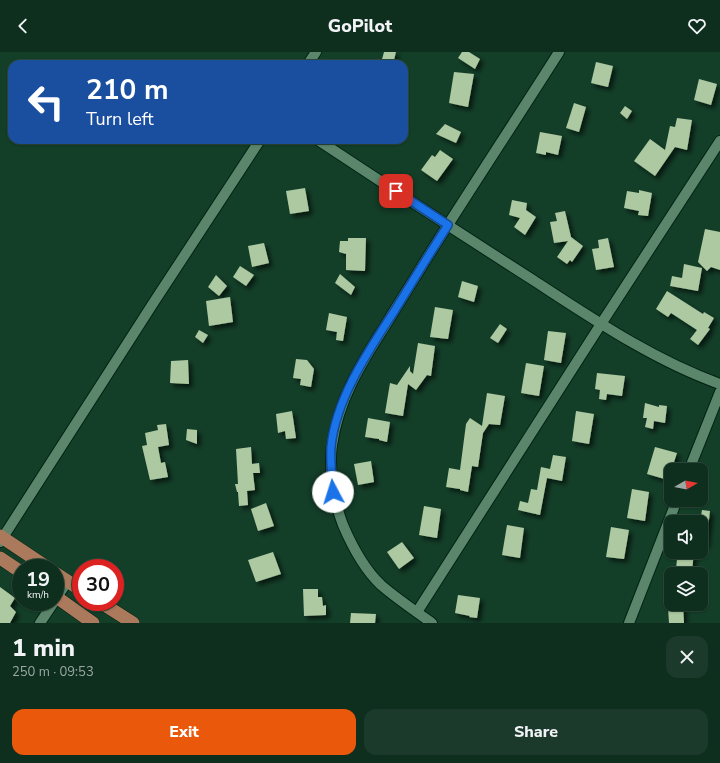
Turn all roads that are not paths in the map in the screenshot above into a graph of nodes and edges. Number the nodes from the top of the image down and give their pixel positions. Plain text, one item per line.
1 (559, 52) edge
2 (720, 141) edge
3 (257, 144) edge
4 (324, 144) edge
5 (448, 225) junction
6 (601, 324) junction
7 (720, 384) edge
8 (720, 392) edge
9 (692, 463) edge
10 (674, 507) edge
11 (1, 538) edge
12 (0, 558) edge
13 (34, 559) edge
14 (12, 566) edge
15 (64, 578) edge
16 (68, 581) junction
17 (72, 584) edge
18 (64, 587) edge
19 (64, 605) edge
20 (48, 611) edge
21 (114, 611) edge
22 (417, 612) junction
23 (40, 623) edge
24 (93, 623) edge
25 (133, 623) edge
26 (432, 623) edge
27 (629, 623) edge

1 - 5 street
2 - 6 street
3 - 11 street
4 - 5 street
5 - 6 street
5 - 22 street
6 - 7 street
6 - 22 street
8 - 9 street
10 - 27 street
11 - 13 main road
12 - 14 main road
15 - 16 main road
16 - 17 main road
16 - 18 street
19 - 24 main road
20 - 23 street
21 - 25 main road
22 - 26 street

